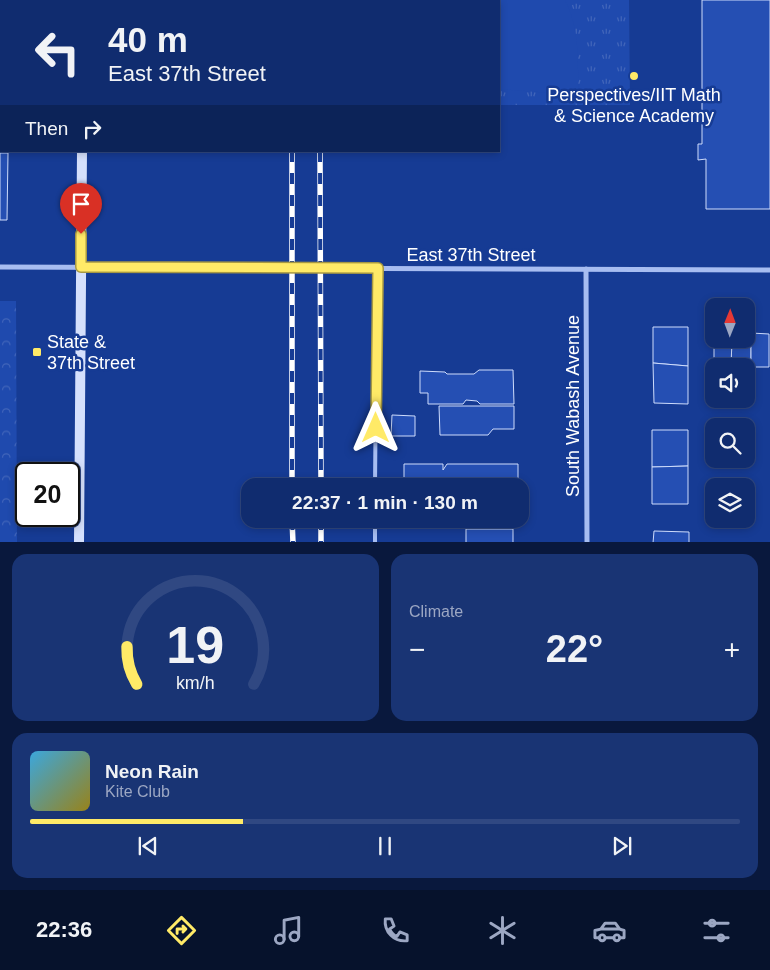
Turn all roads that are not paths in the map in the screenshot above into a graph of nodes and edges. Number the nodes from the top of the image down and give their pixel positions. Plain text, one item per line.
1 (82, 152) edge
2 (0, 267) edge
3 (81, 267) junction
4 (378, 268) junction
5 (586, 269) junction
6 (770, 270) edge
7 (375, 478) edge
8 (375, 528) edge
9 (79, 542) edge
10 (375, 542) edge
11 (587, 542) edge

1 - 3 main road
2 - 3 street, East 37th Street
3 - 4 street, East 37th Street
3 - 9 main road
4 - 5 street, East 37th Street
4 - 7 lane
5 - 6 street, East 37th Street
5 - 11 street, South Wabash Avenue
8 - 10 lane

